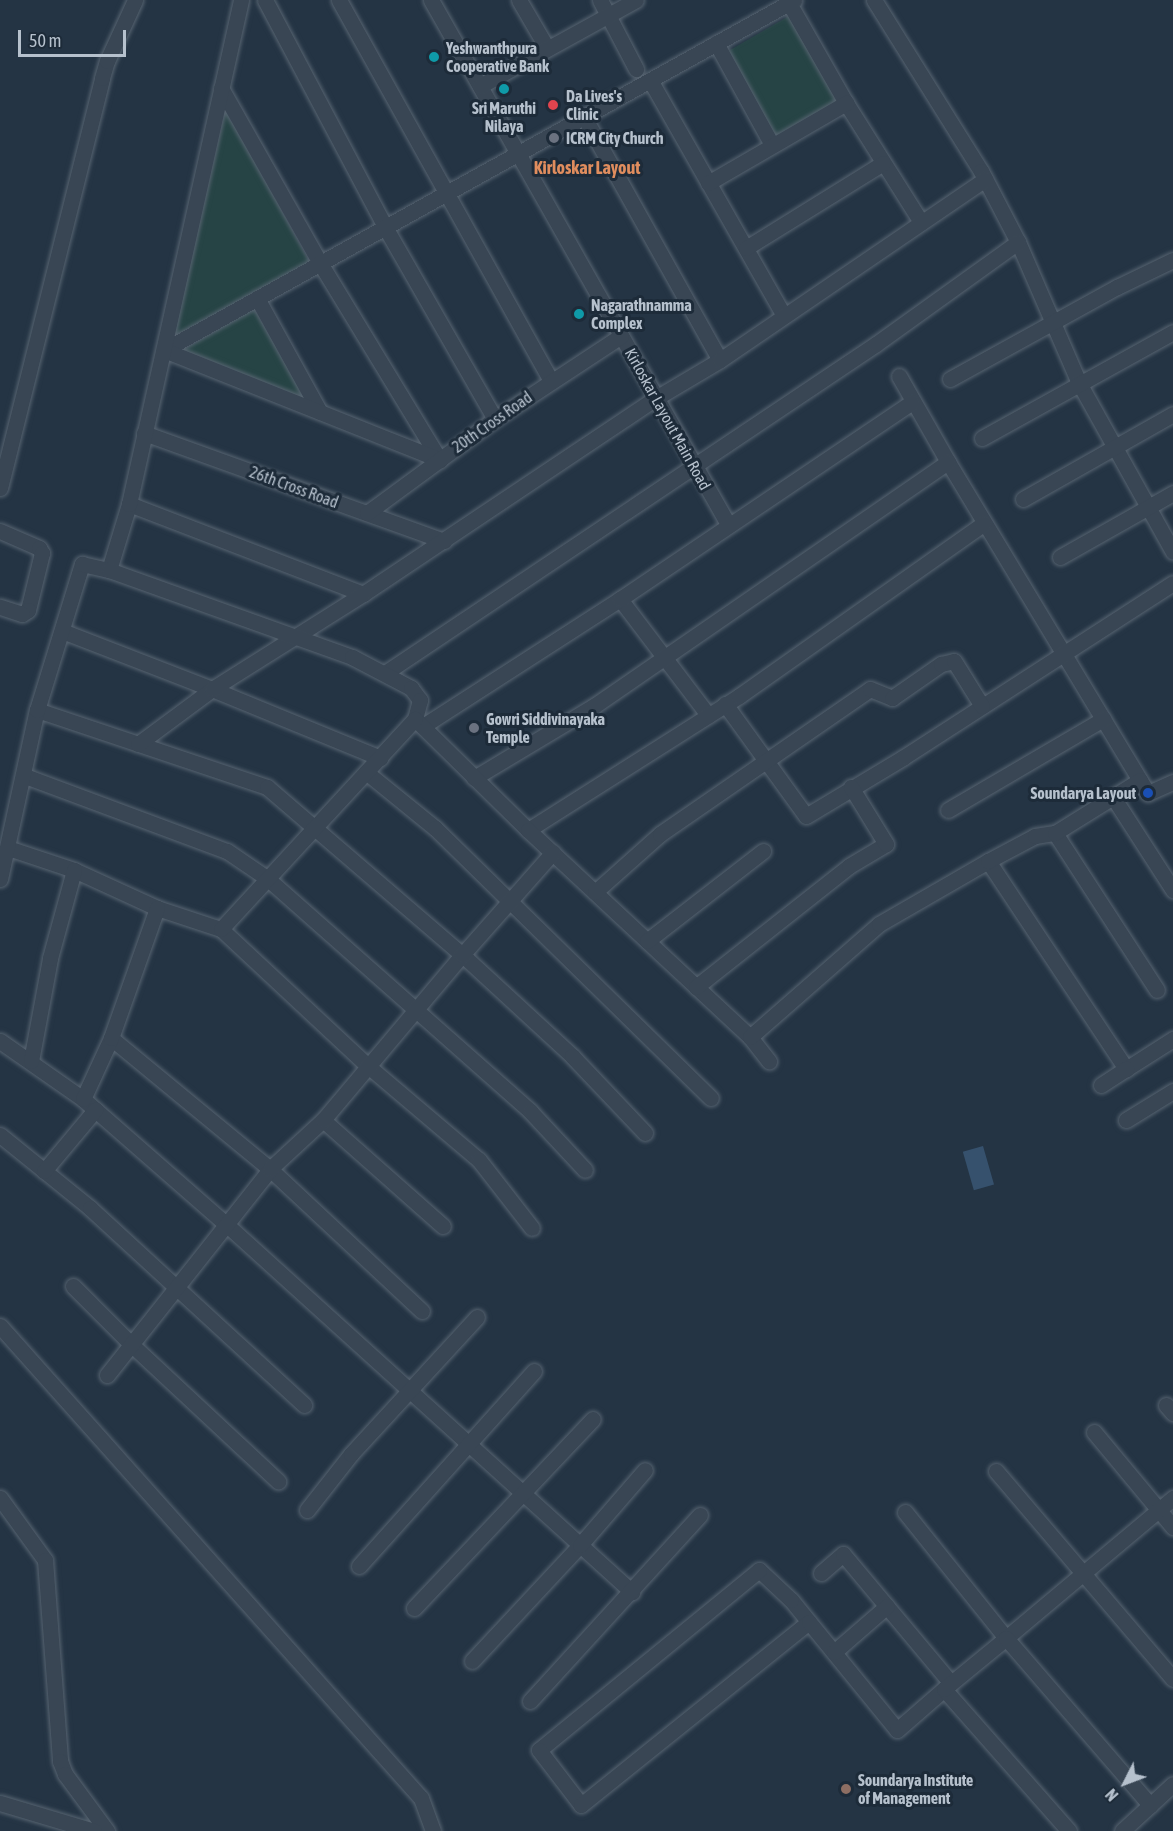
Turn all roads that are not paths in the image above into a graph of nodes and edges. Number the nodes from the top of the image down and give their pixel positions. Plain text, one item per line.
1 (135, 0) edge
2 (241, 0) edge
3 (265, 0) edge
4 (339, 0) edge
5 (431, 0) edge
6 (519, 0) edge
7 (600, 0) edge
8 (636, 0) edge
9 (874, 0) edge
10 (792, 2) edge
11 (608, 15) junction
12 (716, 43) junction
13 (546, 48) junction
14 (636, 69) dead end
15 (650, 80) junction
16 (480, 86) junction
17 (221, 88) junction
18 (846, 103) junction
19 (584, 117) junction
20 (772, 145) junction
21 (518, 153) junction
22 (883, 163) junction
23 (985, 179) junction
24 (708, 183) junction
25 (444, 194) junction
26 (921, 222) junction
27 (385, 227) junction
28 (1018, 242) junction
29 (746, 248) junction
30 (1173, 260) edge
31 (320, 263) junction
32 (257, 298) junction
33 (784, 316) junction
34 (1051, 322) junction
35 (1173, 332) edge
36 (621, 336) junction
37 (164, 350) junction
38 (720, 360) junction
39 (899, 376) dead end
40 (950, 379) dead end
41 (550, 381) junction
42 (1079, 383) junction
43 (656, 398) junction
44 (912, 402) junction
45 (320, 412) junction
46 (1173, 414) edge
47 (495, 419) junction
48 (144, 433) junction
49 (982, 438) dead end
50 (1115, 445) junction
51 (440, 460) junction
52 (948, 462) junction
53 (694, 465) junction
54 (0, 488) edge
55 (1173, 493) edge
56 (1023, 499) dead end
57 (129, 504) junction
58 (1148, 507) junction
59 (367, 513) junction
60 (984, 523) junction
61 (728, 524) junction
62 (0, 531) edge
63 (444, 541) junction
64 (1173, 552) edge
65 (1060, 557) dead end
66 (108, 570) junction
67 (1173, 583) edge
68 (363, 594) junction
69 (620, 598) junction
70 (0, 607) edge
71 (62, 631) junction
72 (293, 636) junction
73 (1064, 654) junction
74 (666, 657) junction
75 (385, 673) junction
76 (212, 689) junction
77 (725, 704) junction
78 (982, 706) junction
79 (37, 710) junction
80 (708, 715) junction
81 (1103, 718) junction
82 (419, 722) junction
83 (138, 744) junction
84 (380, 758) junction
85 (765, 760) junction
86 (366, 772) junction
87 (25, 776) junction
88 (474, 778) junction
89 (1140, 780) junction
90 (1173, 782) edge
91 (851, 787) junction
92 (1113, 797) junction
93 (948, 810) dead end
94 (316, 828) junction
95 (528, 830) junction
96 (1054, 833) junction
97 (8, 848) junction
98 (763, 851) dead end
99 (553, 852) junction
100 (988, 861) junction
101 (74, 870) junction
102 (0, 879) edge
103 (268, 879) junction
104 (1173, 890) edge
105 (595, 892) junction
106 (509, 902) junction
107 (157, 908) junction
108 (221, 929) junction
109 (648, 941) junction
110 (462, 955) junction
111 (696, 987) junction
112 (1156, 990) dead end
113 (416, 1010) junction
114 (750, 1037) junction
115 (111, 1038) junction
116 (1173, 1039) edge
117 (0, 1041) edge
118 (31, 1061) junction
119 (769, 1061) dead end
120 (369, 1066) junction
121 (1126, 1069) junction
122 (1101, 1085) dead end
123 (1173, 1091) edge
124 (711, 1098) dead end
125 (89, 1105) junction
126 (323, 1120) junction
127 (1126, 1120) dead end
128 (645, 1133) dead end
129 (0, 1135) edge
130 (270, 1169) junction
131 (585, 1170) dead end
132 (44, 1171) junction
133 (227, 1225) junction
134 (443, 1226) dead end
135 (532, 1227) dead end
136 (73, 1286) dead end
137 (177, 1288) junction
138 (422, 1311) dead end
139 (477, 1317) dead end
140 (0, 1326) edge
141 (132, 1345) junction
142 (534, 1371) dead end
143 (107, 1375) dead end
144 (408, 1390) junction
145 (304, 1405) dead end
146 (593, 1419) dead end
147 (1094, 1432) dead end
148 (467, 1444) junction
149 (645, 1470) dead end
150 (996, 1471) dead end
151 (278, 1481) dead end
152 (522, 1493) junction
153 (0, 1498) edge
154 (1173, 1498) edge
155 (307, 1510) dead end
156 (1159, 1510) junction
157 (905, 1512) dead end
158 (700, 1515) dead end
159 (1173, 1527) edge
160 (580, 1545) junction
161 (358, 1566) dead end
162 (1084, 1572) junction
163 (821, 1573) dead end
164 (632, 1592) junction
165 (887, 1606) junction
166 (414, 1608) dead end
167 (809, 1622) junction
168 (1006, 1638) junction
169 (834, 1652) junction
170 (472, 1660) dead end
171 (1173, 1679) edge
172 (948, 1686) junction
173 (530, 1701) dead end
174 (1173, 1784) edge
175 (0, 1803) edge
176 (1150, 1805) junction
177 (94, 1831) edge
178 (107, 1831) edge
179 (433, 1831) edge
180 (1069, 1831) edge
181 (1122, 1831) edge

1 - 54 street
2 - 17 street
3 - 27 street
4 - 25 street
5 - 16 street, Kirloskar Layout Main Road
6 - 13 street
7 - 11 street
8 - 11 street
9 - 23 street
10 - 12 street
10 - 18 street
11 - 13 street
11 - 14 street
12 - 15 street
12 - 20 street
13 - 16 street
15 - 19 street
15 - 24 street
16 - 21 street, Kirloskar Layout Main Road
17 - 31 street
17 - 37 street
18 - 20 street
18 - 22 street
19 - 21 street
19 - 38 street
20 - 24 street
21 - 25 street
21 - 36 street, Kirloskar Layout Main Road
22 - 26 street
22 - 29 street
23 - 26 street
23 - 28 street
24 - 29 street
25 - 27 street
25 - 41 street
26 - 33 street
27 - 31 street
27 - 47 street
28 - 34 street
28 - 53 street
29 - 33 street
30 - 34 street
31 - 32 street
31 - 51 street
32 - 37 street
32 - 45 street
33 - 38 street
34 - 40 street
34 - 42 street
35 - 42 street
36 - 41 street, 20th Cross Road
36 - 43 street, Kirloskar Layout Main Road
37 - 45 street
37 - 48 street
38 - 43 street
39 - 44 street
41 - 47 street, 20th Cross Road
42 - 49 street
42 - 50 street
43 - 53 street, Kirloskar Layout Main Road
43 - 63 street
44 - 52 street
44 - 61 street
45 - 51 street
46 - 50 street
47 - 51 street, 20th Cross Road
48 - 57 street
48 - 59 street, 26th Cross Road
50 - 56 street
50 - 58 street
51 - 59 street, 20th Cross Road
52 - 60 street
52 - 74 street
53 - 61 street, Kirloskar Layout Main Road
53 - 75 street
55 - 58 street
57 - 66 street
57 - 68 street
58 - 64 street
58 - 65 street
59 - 63 street, 26th Cross Road
60 - 73 street
60 - 77 street
61 - 69 street
62 - 70 street
63 - 68 street
66 - 71 street
66 - 72 street
67 - 73 street
68 - 72 street
69 - 74 street
69 - 82 street
71 - 76 street
71 - 79 street
72 - 75 street
72 - 76 street
73 - 78 street
73 - 81 street
74 - 80 street
74 - 88 street
75 - 82 street
76 - 83 street
76 - 84 street
77 - 80 street
77 - 85 street
78 - 85 street
78 - 91 street
79 - 83 street
79 - 87 street
80 - 95 street
81 - 89 street
81 - 93 street
82 - 84 street
82 - 88 street
83 - 94 street
84 - 86 street
85 - 91 street
85 - 105 street
86 - 94 street
86 - 106 street
87 - 97 street
87 - 103 street
88 - 95 street
89 - 90 street
89 - 92 street
91 - 111 street
92 - 96 street
92 - 104 street
94 - 103 street
94 - 110 street
95 - 99 street
96 - 100 street
96 - 112 street
97 - 101 street
97 - 102 street
98 - 109 street
99 - 105 street
99 - 106 street
100 - 114 street
100 - 121 street
101 - 107 street
101 - 118 street
103 - 108 street
103 - 113 street
105 - 109 street
106 - 110 street
106 - 124 street
107 - 108 street
107 - 115 street
108 - 120 street
109 - 111 street
110 - 113 street
110 - 128 street
111 - 114 street
113 - 120 street
113 - 131 street
114 - 119 street
115 - 125 street
115 - 130 street
116 - 121 street
117 - 118 street
118 - 125 street
120 - 126 street
120 - 135 street
121 - 122 street
123 - 127 street
125 - 132 street
125 - 133 street
126 - 130 street
126 - 134 street
129 - 132 street
130 - 133 street
130 - 138 street
132 - 137 street
133 - 137 street
133 - 144 street
136 - 141 street
137 - 141 street
137 - 145 street
139 - 144 street
140 - 179 street
141 - 143 street
141 - 151 street
142 - 148 street
144 - 148 street
144 - 155 street
146 - 152 street
147 - 156 street
148 - 152 street
148 - 161 street
149 - 160 street
150 - 162 street
152 - 160 street
152 - 166 street
153 - 178 street
154 - 156 street
156 - 159 street
156 - 162 street
157 - 168 street
158 - 164 street
160 - 164 street
160 - 170 street
162 - 168 street
162 - 171 street
163 - 165 street
164 - 173 street
165 - 169 street
165 - 172 street
167 - 167 street
167 - 169 street
168 - 172 street
168 - 176 street
169 - 172 street
172 - 180 street
174 - 176 street
175 - 177 street
176 - 181 street

